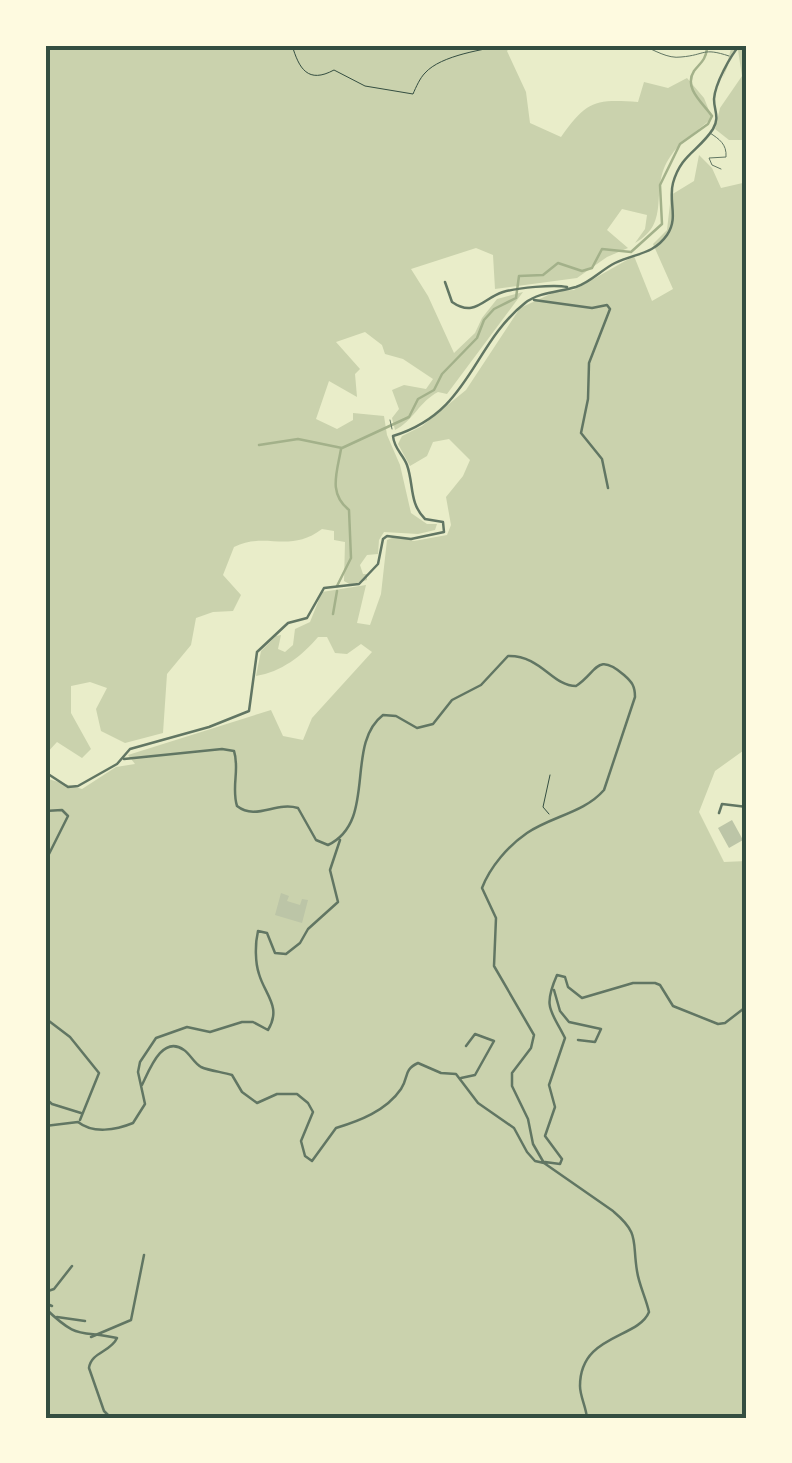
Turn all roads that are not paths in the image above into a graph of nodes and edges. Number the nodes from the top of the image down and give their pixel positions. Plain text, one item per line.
1 (642, 45) edge
2 (740, 45) edge
3 (730, 56) junction
4 (710, 133) junction
5 (721, 170) dead end
6 (445, 282) dead end
7 (572, 288) junction
8 (531, 300) junction
9 (390, 420) dead end
10 (392, 430) dead end
11 (608, 488) dead end
12 (124, 759) junction
13 (45, 772) edge
14 (747, 807) edge
15 (45, 811) edge
16 (718, 813) dead end
17 (340, 838) junction
18 (45, 862) edge
19 (553, 985) junction
20 (747, 1006) edge
21 (45, 1018) edge
22 (578, 1040) dead end
23 (466, 1046) dead end
24 (460, 1079) junction
25 (142, 1085) junction
26 (45, 1098) edge
27 (82, 1113) junction
28 (78, 1122) junction
29 (45, 1126) edge
30 (544, 1163) junction
31 (144, 1254) dead end
32 (72, 1266) dead end
33 (45, 1292) edge
34 (45, 1305) edge
35 (52, 1306) dead end
36 (56, 1318) junction
37 (85, 1321) dead end
38 (92, 1337) junction
39 (111, 1418) edge
40 (587, 1418) edge

1 - 3 lane
2 - 3 street
3 - 4 street
4 - 5 lane
4 - 7 street
6 - 7 street
7 - 8 street
8 - 11 street
8 - 12 street
9 - 10 lane
12 - 13 street
12 - 17 street
14 - 16 street
15 - 18 street
17 - 25 street
17 - 30 street
19 - 20 street
19 - 22 street
19 - 30 street
21 - 27 street
23 - 24 street
24 - 25 street
24 - 30 street
25 - 28 street
26 - 27 street
27 - 28 street
28 - 29 street
30 - 40 street
31 - 38 street
32 - 33 street
34 - 35 street
34 - 36 street
36 - 37 street
36 - 38 street
38 - 39 street

